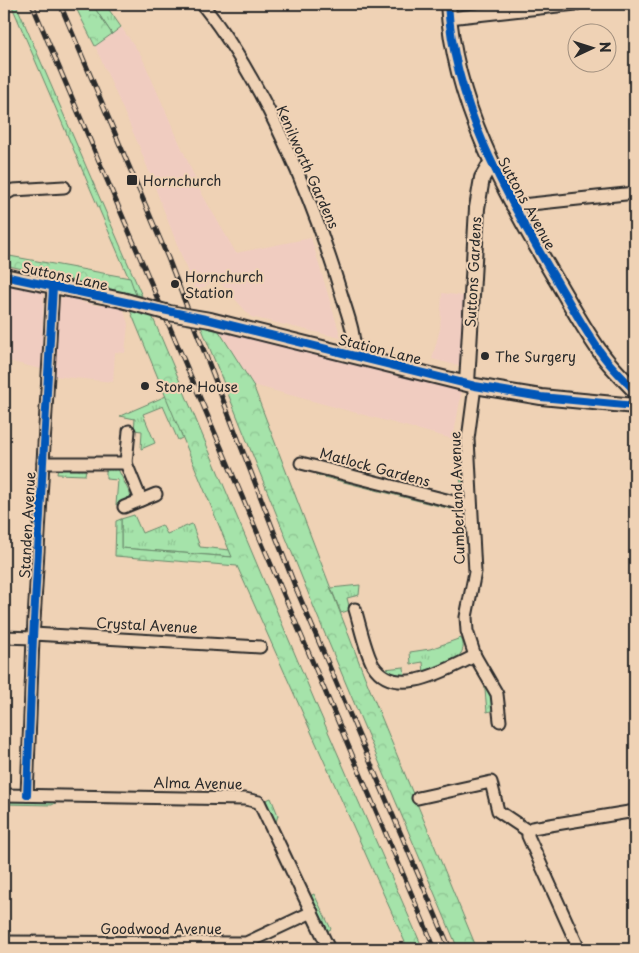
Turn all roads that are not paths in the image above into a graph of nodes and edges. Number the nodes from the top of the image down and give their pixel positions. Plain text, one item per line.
1 (202, 4) edge
2 (448, 4) edge
3 (576, 4) edge
4 (449, 18) junction
5 (491, 163) junction
6 (64, 187) dead end
7 (635, 194) edge
8 (4, 195) edge
9 (512, 206) junction
10 (4, 276) edge
11 (53, 287) junction
12 (122, 300) joint
13 (354, 355) junction
14 (471, 385) junction
15 (635, 391) edge
16 (635, 406) edge
17 (129, 432) dead end
18 (43, 463) junction
19 (126, 463) junction
20 (301, 463) dead end
21 (156, 494) dead end
22 (141, 500) junction
23 (470, 506) junction
24 (124, 507) dead end
25 (355, 609) dead end
26 (33, 636) junction
27 (4, 637) edge
28 (260, 647) dead end
29 (475, 656) junction
30 (500, 721) dead end
31 (4, 795) edge
32 (28, 795) junction
33 (418, 798) dead end
34 (635, 811) edge
35 (528, 831) junction
36 (312, 912) junction
37 (4, 942) edge
38 (329, 949) edge
39 (579, 949) edge

1 - 13 street, Kenilworth Gardens
2 - 4 street, Suttons Avenue
3 - 4 street
4 - 5 street, Suttons Avenue
5 - 9 street, Suttons Avenue
5 - 14 street, Suttons Gardens
6 - 8 street
7 - 9 street
9 - 15 street, Suttons Avenue
10 - 11 street, Suttons Lane
11 - 12 street, Suttons Lane
11 - 18 street, Standen Avenue
12 - 13 street, Station Lane, bridge
13 - 14 street, Station Lane
14 - 16 street, Station Lane
14 - 23 street, Cumberland Avenue
17 - 19 street
18 - 19 street
18 - 26 street, Standen Avenue
19 - 22 street
20 - 23 street, Matlock Gardens
21 - 22 street
22 - 24 street
23 - 29 street, Cumberland Avenue
25 - 29 street
26 - 27 street, Crystal Avenue
26 - 28 street, Crystal Avenue
26 - 32 street, Standen Avenue
29 - 30 street, Cumberland Avenue
31 - 32 street, Alma Avenue
32 - 36 street, Alma Avenue
33 - 35 street
34 - 35 street
35 - 39 street
36 - 37 street, Goodwood Avenue
36 - 38 street, Alma Avenue

